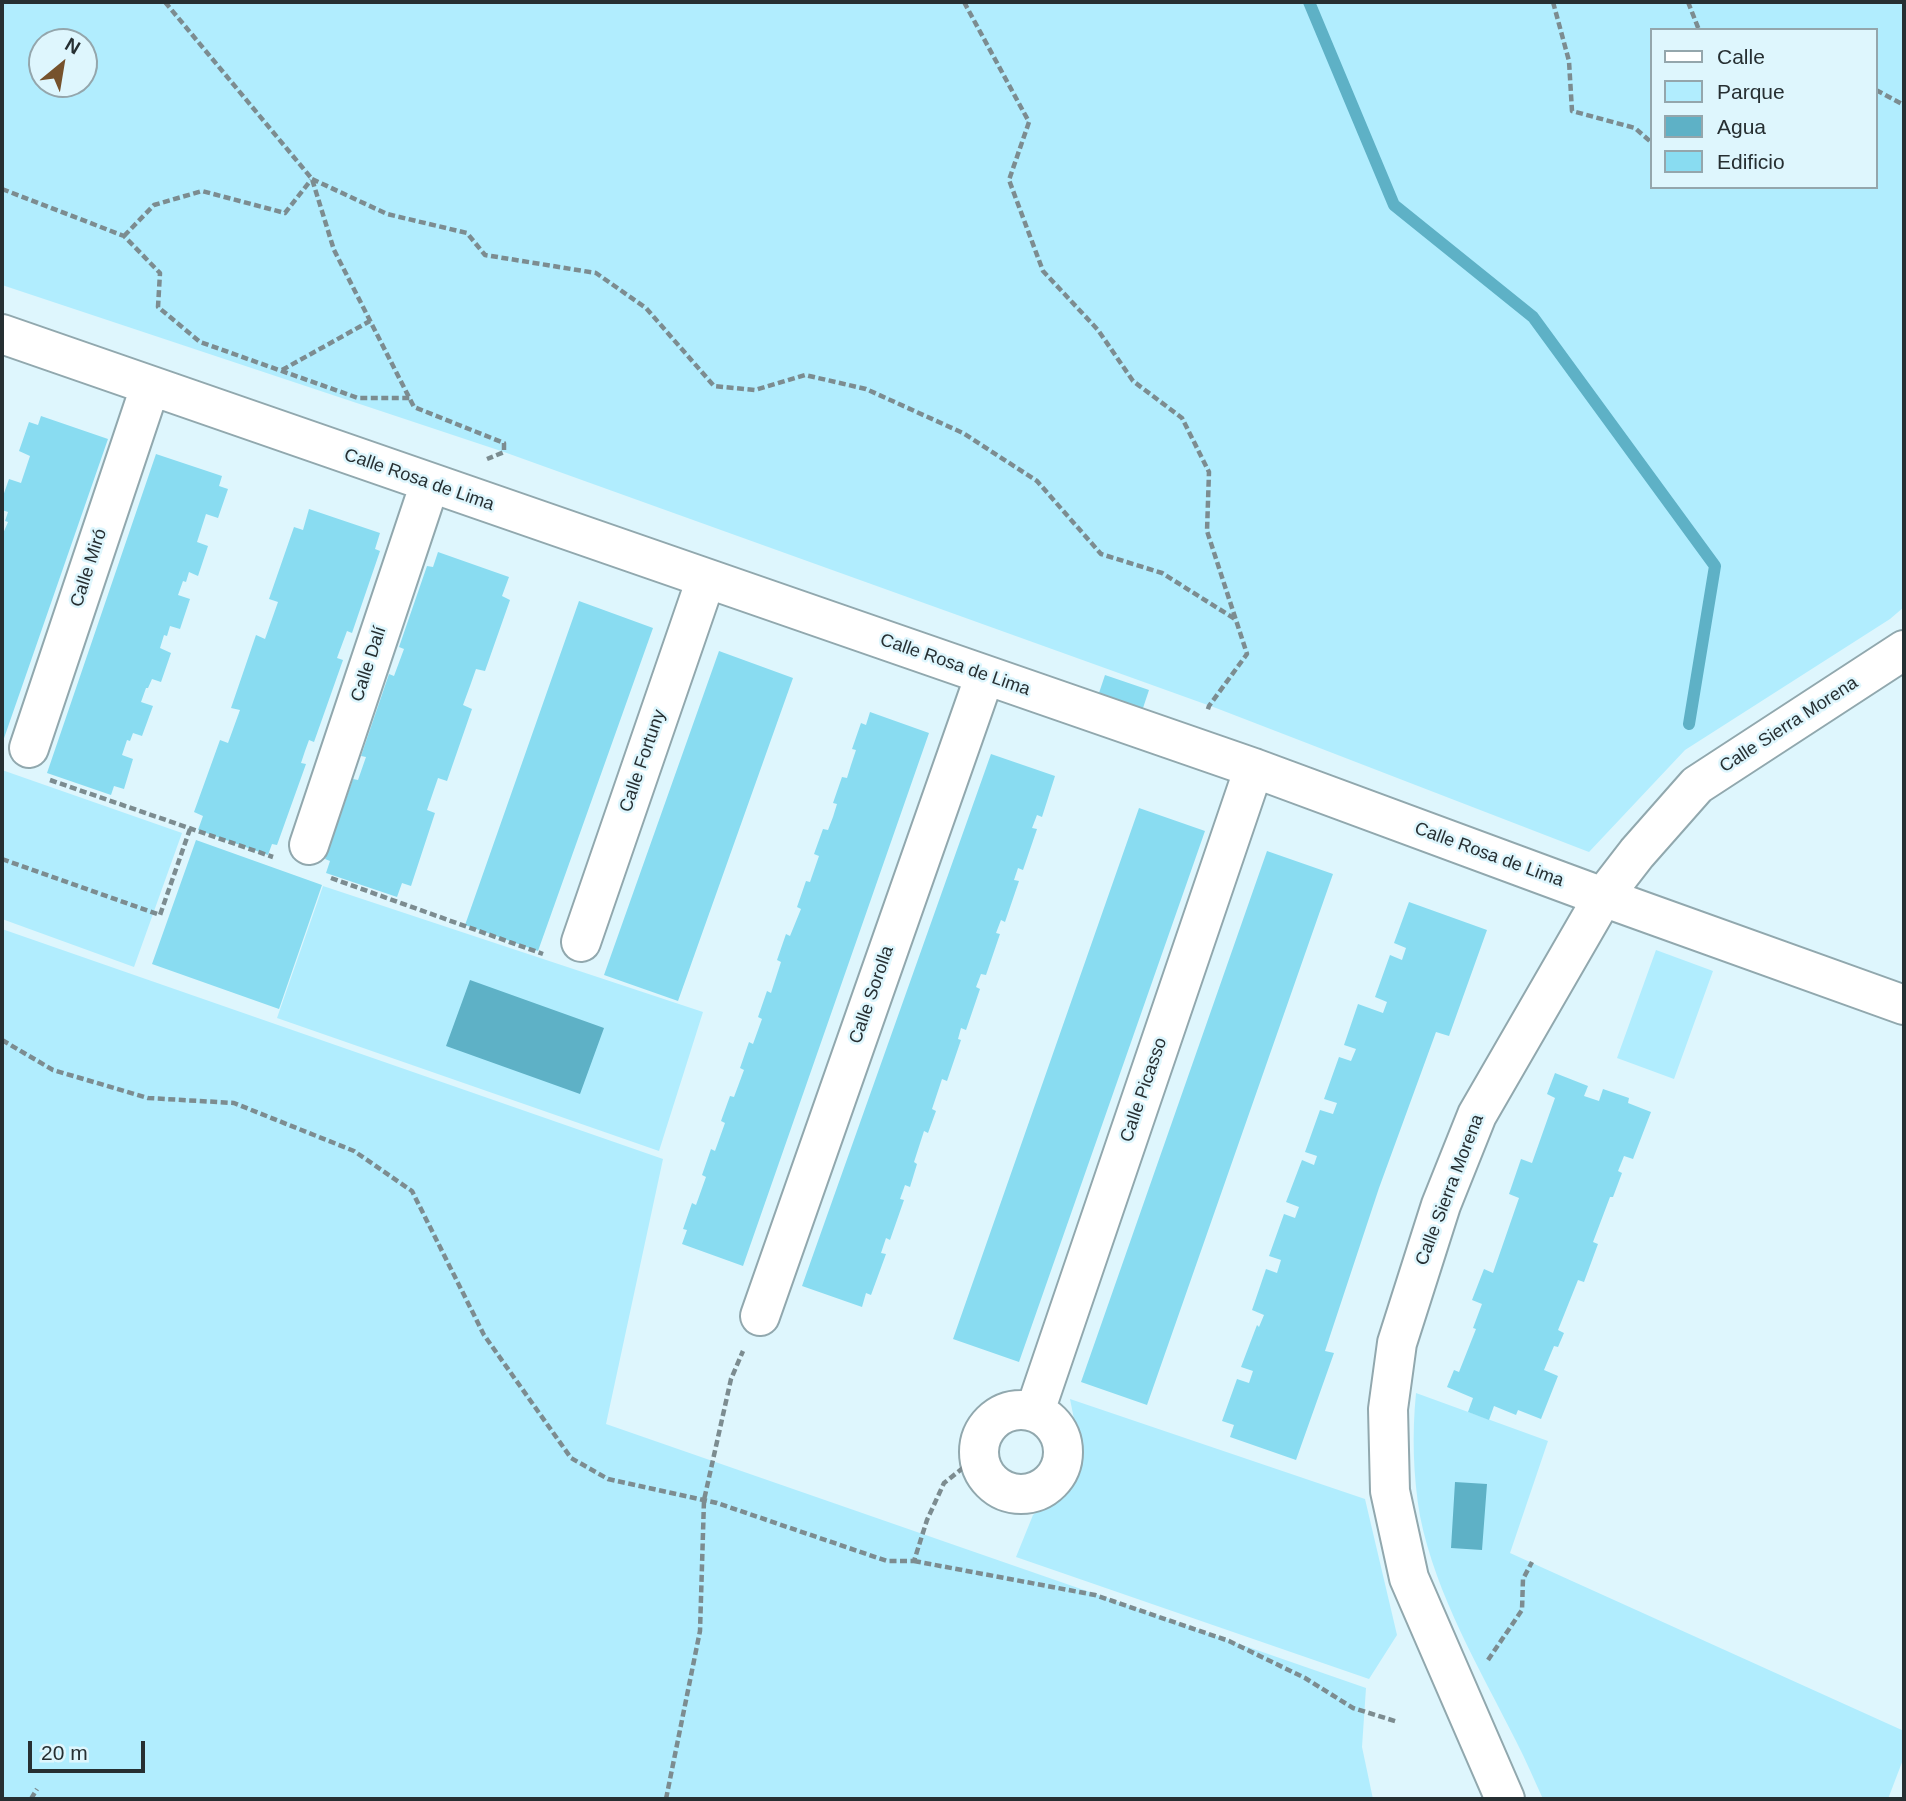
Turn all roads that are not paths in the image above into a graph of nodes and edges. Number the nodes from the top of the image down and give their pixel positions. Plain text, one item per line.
1 (2, 334) edge
2 (150, 387) junction
3 (430, 483) junction
4 (706, 579) junction
5 (1904, 650) edge
6 (985, 675) junction
7 (29, 748) dead end
8 (1254, 768) junction
9 (309, 845) dead end
10 (1602, 897) junction
11 (581, 942) dead end
12 (1904, 1005) edge
13 (760, 1316) road end
14 (1035, 1412) junction
15 (1505, 1799) edge

1 - 2 street, Calle Rosa de Lima
2 - 3 street, Calle Rosa de Lima
2 - 7 street, Calle Miró
3 - 4 street, Calle Rosa de Lima
3 - 9 street, Calle Dalí
4 - 6 street, Calle Rosa de Lima
4 - 11 street, Calle Fortuny
5 - 10 street, Calle Sierra Morena
6 - 8 street, Calle Rosa de Lima
6 - 13 street, Calle Sorolla
8 - 10 street, Calle Rosa de Lima
8 - 14 street, Calle Picasso
10 - 12 street, Calle Rosa de Lima
10 - 15 street, Calle Sierra Morena
14 - 14 street

